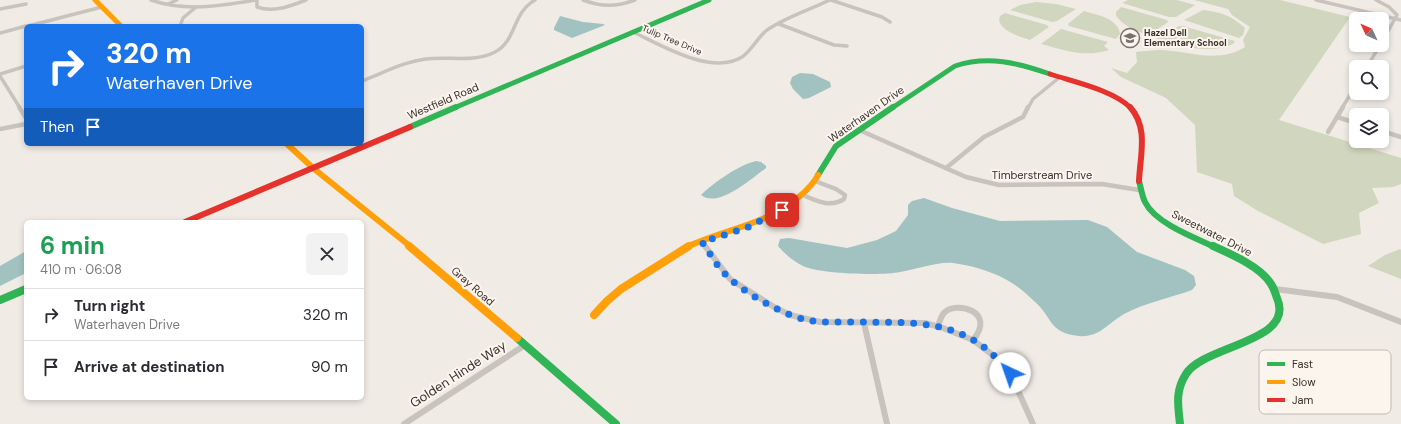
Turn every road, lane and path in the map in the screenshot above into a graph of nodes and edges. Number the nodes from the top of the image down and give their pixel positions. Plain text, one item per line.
1 (95, 0) edge
2 (151, 0) edge
3 (177, 0) edge
4 (257, 0) edge
5 (306, 0) edge
6 (535, 0) edge
7 (583, 0) edge
8 (635, 0) edge
9 (709, 0) edge
10 (830, 0) edge
11 (1316, 0) edge
12 (1376, 0) edge
13 (26, 4) dead end
14 (167, 4) junction
15 (102, 7) junction
16 (196, 7) junction
17 (0, 9) edge
18 (1396, 19) junction
19 (50, 20) junction
20 (1401, 20) edge
21 (890, 22) dead end
22 (35, 24) edge
23 (53, 24) edge
24 (119, 24) edge
25 (181, 24) edge
26 (780, 24) junction
27 (24, 27) edge
28 (1389, 30) edge
29 (633, 32) junction
30 (0, 33) edge
31 (847, 46) dead end
32 (24, 67) edge
33 (0, 75) edge
34 (1060, 77) junction
35 (364, 80) edge
36 (1349, 97) edge
37 (24, 115) edge
38 (1337, 117) junction
39 (1349, 121) edge
40 (24, 124) edge
41 (0, 129) edge
42 (859, 130) junction
43 (1328, 132) dead end
44 (1389, 133) edge
45 (1401, 136) edge
46 (289, 146) edge
47 (313, 168) junction
48 (946, 168) junction
49 (815, 181) junction
50 (1139, 190) junction
51 (802, 195) junction
52 (190, 220) edge
53 (702, 242) junction
54 (1275, 289) junction
55 (24, 290) edge
56 (0, 300) edge
57 (594, 315) dead end
58 (864, 322) junction
59 (1401, 322) edge
60 (938, 326) junction
61 (973, 340) junction
62 (525, 345) junction
63 (404, 424) edge
64 (616, 424) edge
65 (887, 424) edge
66 (1032, 424) edge
67 (1180, 424) edge

1 - 15 street
2 - 14 street
3 - 14 street
4 - 5 street
4 - 16 street
6 - 35 street
7 - 8 street
9 - 29 street, Westfield Road
10 - 21 street
10 - 26 street, Tulip Tree Drive
11 - 18 street
12 - 18 street
13 - 17 street
14 - 16 street
15 - 19 street
15 - 24 street
16 - 25 street
18 - 20 street
18 - 28 street
19 - 22 street
19 - 23 street
26 - 29 street, Tulip Tree Drive
26 - 31 street
27 - 30 street
29 - 47 street, Westfield Road
32 - 33 street
33 - 37 street
34 - 42 street, Waterhaven Drive
34 - 48 street
34 - 50 street
36 - 38 street
38 - 39 street
38 - 43 street
40 - 41 street
42 - 48 street, Timberstream Drive
42 - 49 street, Waterhaven Drive
44 - 45 street
46 - 47 street, Gray Road
47 - 52 street, Westfield Road
47 - 62 street, Gray Road
48 - 50 street, Timberstream Drive
49 - 51 street, Waterhaven Drive
49 - 51 street
50 - 54 street, Sweetwater Drive
51 - 53 street, Waterhaven Drive
53 - 57 street, Waterhaven Drive
53 - 58 street
54 - 59 street
54 - 67 street, Sweetwater Drive
55 - 56 street
58 - 60 street
58 - 65 street
60 - 61 street
60 - 61 street
61 - 66 street
62 - 63 street, Golden Hinde Way
62 - 64 street, Gray Road

